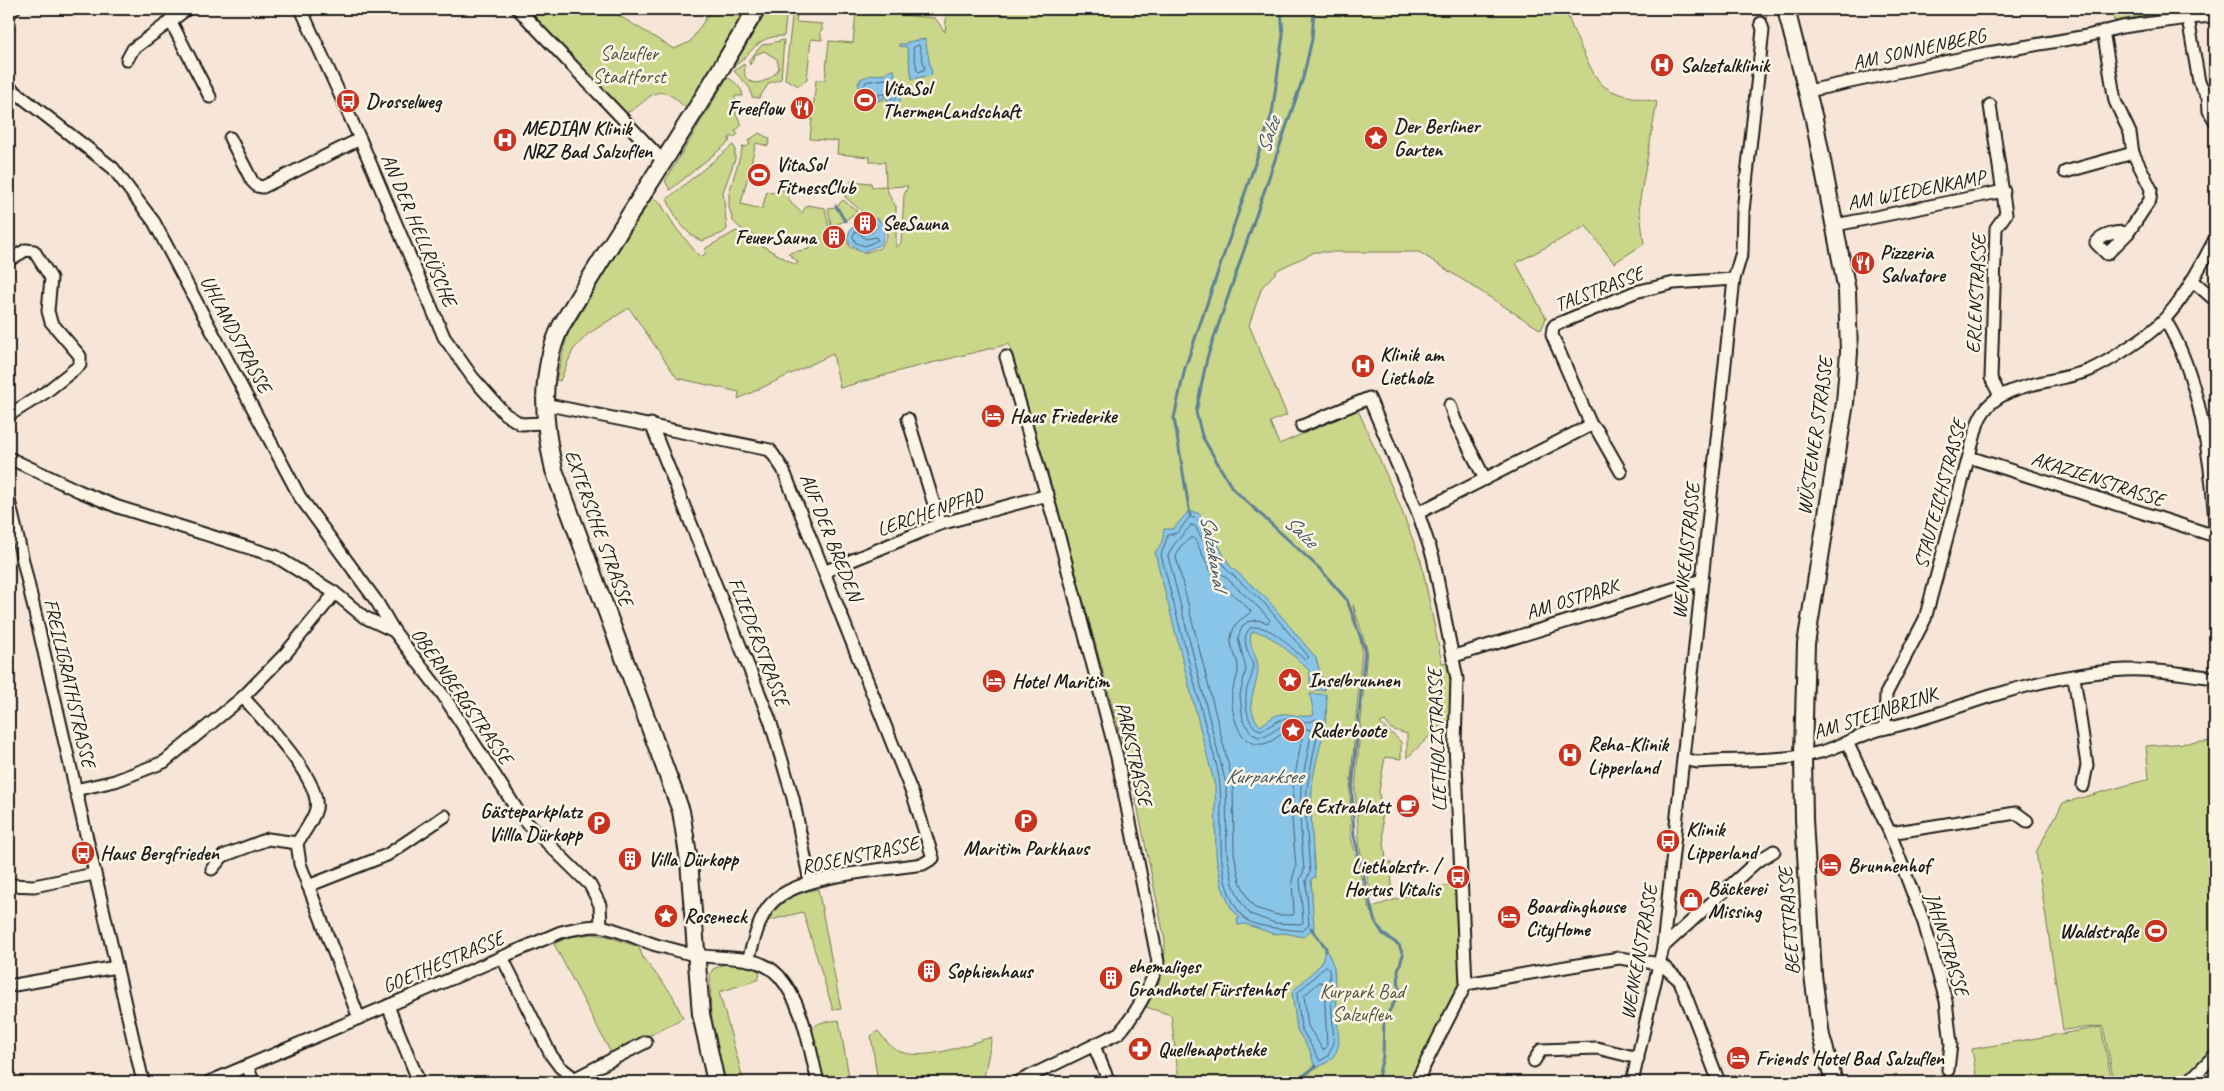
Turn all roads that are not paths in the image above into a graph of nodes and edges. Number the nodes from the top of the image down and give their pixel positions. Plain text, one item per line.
1 (14, 9) edge
2 (187, 9) edge
3 (301, 9) edge
4 (518, 9) edge
5 (756, 9) edge
6 (1786, 9) edge
7 (9, 14) edge
8 (2215, 16) edge
9 (2188, 18) junction
10 (170, 20) junction
11 (1761, 23) dead end
12 (2103, 31) junction
13 (127, 60) dead end
14 (9, 87) edge
15 (1808, 91) junction
16 (210, 97) dead end
17 (1990, 104) dead end
18 (2215, 121) edge
19 (230, 138) dead end
20 (360, 139) junction
21 (2133, 153) junction
22 (663, 161) junction
23 (2066, 172) dead end
24 (2004, 192) junction
25 (1836, 224) junction
26 (2128, 233) dead end
27 (2215, 239) edge
28 (9, 260) edge
29 (1734, 279) junction
30 (2192, 280) junction
31 (2215, 300) edge
32 (2165, 320) junction
33 (1006, 357) dead end
34 (2000, 396) junction
35 (544, 404) junction
36 (1450, 405) dead end
37 (9, 414) edge
38 (908, 419) dead end
39 (544, 423) junction
40 (651, 424) junction
41 (1591, 425) junction
42 (1302, 426) dead end
43 (1969, 457) junction
44 (10, 460) edge
45 (1621, 472) dead end
46 (1485, 480) junction
47 (1048, 495) junction
48 (9, 500) edge
49 (1418, 513) junction
50 (940, 524) junction
51 (2215, 526) edge
52 (2215, 536) edge
53 (826, 571) junction
54 (1702, 580) junction
55 (335, 593) junction
56 (394, 631) junction
57 (1454, 656) junction
58 (2074, 676) junction
59 (2215, 678) edge
60 (243, 697) junction
61 (1885, 728) junction
62 (1846, 742) junction
63 (1803, 755) junction
64 (1684, 760) junction
65 (2083, 786) dead end
66 (75, 790) junction
67 (445, 816) dead end
68 (2028, 821) dead end
69 (1890, 834) junction
70 (297, 842) junction
71 (1774, 851) dead end
72 (933, 858) joint
73 (212, 868) dead end
74 (94, 874) junction
75 (810, 882) junction
76 (9, 885) edge
77 (308, 886) junction
78 (601, 926) junction
79 (1663, 948) junction
80 (698, 956) junction
81 (502, 957) junction
82 (748, 960) junction
83 (1660, 964) junction
84 (116, 967) junction
85 (1466, 984) junction
86 (9, 986) edge
87 (388, 1006) junction
88 (359, 1018) junction
89 (646, 1042) dead end
90 (1094, 1046) junction
91 (2215, 1055) edge
92 (1638, 1058) junction
93 (1534, 1061) dead end
94 (248, 1068) junction
95 (1948, 1070) dead end
96 (577, 1081) edge
97 (142, 1082) edge
98 (209, 1082) edge
99 (254, 1082) edge
100 (419, 1082) edge
101 (716, 1082) edge
102 (818, 1082) edge
103 (1018, 1082) edge
104 (1109, 1082) edge
105 (1416, 1082) edge
106 (1632, 1082) edge
107 (1719, 1082) edge
108 (1834, 1082) edge
109 (2188, 1082) edge

1 - 7 street
2 - 10 street
3 - 20 street, AN DER HELLRÜSCHE
4 - 22 street
5 - 22 main road, EXTERSCHE STRASSE
6 - 15 main road, WÜSTENER STRASSE
8 - 9 street, AM SONNENBERG
9 - 12 street, AM SONNENBERG
9 - 18 street
10 - 13 street
10 - 16 street
11 - 29 street, WENKENSTRASSE
12 - 15 street, AM SONNENBERG
12 - 21 street
14 - 56 street, UHLANDSTRASSE
15 - 25 main road, WÜSTENER STRASSE
17 - 24 street, ERLENSTRASSE
19 - 20 street
20 - 39 street, AN DER HELLRÜSCHE
21 - 23 street
21 - 26 street
22 - 35 main road, EXTERSCHE STRASSE
24 - 25 street, AM WIEDENKAMP
24 - 34 street, ERLENSTRASSE
25 - 63 main road, WÜSTENER STRASSE
27 - 30 street, STAUTEICHSTRASSE
28 - 37 street
29 - 41 street, TALSTRASSE
29 - 54 street, WENKENSTRASSE
30 - 31 street
30 - 32 street, STAUTEICHSTRASSE
32 - 34 street, STAUTEICHSTRASSE
32 - 51 street
33 - 47 street, PARKSTRASSE
34 - 43 street, STAUTEICHSTRASSE
35 - 39 main road, EXTERSCHE STRASSE
35 - 40 street, AUF DER BREDEN
36 - 46 street
38 - 50 street
39 - 80 main road, EXTERSCHE STRASSE
40 - 53 street, AUF DER BREDEN
40 - 75 street, FLIEDERSTRASSE
41 - 45 street, TALSTRASSE
41 - 46 street
42 - 49 street, LIETHOLZSTRASSE
43 - 52 street, AKAZIENSTRASSE
43 - 61 street, STAUTEICHSTRASSE
44 - 55 street, OBERNBERGSTRASSE
46 - 49 street
47 - 50 street, LERCHENPFAD
47 - 90 street, PARKSTRASSE
48 - 66 street, FREILIGRATHSTRASSE
49 - 57 street, LIETHOLZSTRASSE
50 - 53 street, LERCHENPFAD
53 - 72 street, AUF DER BREDEN
54 - 57 street, AM OSTPARK
54 - 64 street, WENKENSTRASSE
55 - 56 street, OBERNBERGSTRASSE
55 - 60 street
56 - 78 street, OBERNBERGSTRASSE
57 - 85 street, LIETHOLZSTRASSE
58 - 59 street, AM STEINBRINK
58 - 61 street, AM STEINBRINK
58 - 65 street
60 - 66 street
60 - 70 street
61 - 62 street, AM STEINBRINK
62 - 63 street, AM STEINBRINK
62 - 69 street, JAHNSTRASSE
63 - 64 street, AM STEINBRINK
63 - 108 main road, BEETSTRASSE
64 - 79 street, WENKENSTRASSE
66 - 74 street, FREILIGRATHSTRASSE
67 - 77 street
68 - 69 street
69 - 95 street, JAHNSTRASSE
70 - 73 street
70 - 77 street
71 - 79 street
72 - 75 street, ROSENSTRASSE
74 - 76 street
74 - 84 street, FREILIGRATHSTRASSE
75 - 82 street, ROSENSTRASSE
77 - 88 street
78 - 80 street, GOETHESTRASSE
78 - 81 street, GOETHESTRASSE
79 - 83 street, WENKENSTRASSE
80 - 82 street, GOETHESTRASSE
80 - 101 main road, EXTERSCHE STRASSE
81 - 87 street, GOETHESTRASSE
81 - 96 street
82 - 102 street, GOETHESTRASSE
83 - 85 street
83 - 92 street, WENKENSTRASSE
83 - 107 street
84 - 86 street
84 - 97 street, FREILIGRATHSTRASSE
85 - 105 street, LIETHOLZSTRASSE
87 - 88 street, GOETHESTRASSE
87 - 100 street
88 - 94 street, GOETHESTRASSE
89 - 96 street
90 - 103 street, PARKSTRASSE
90 - 104 street
91 - 109 street
92 - 93 street
92 - 106 street, WENKENSTRASSE
94 - 98 street, GOETHESTRASSE
94 - 99 street

